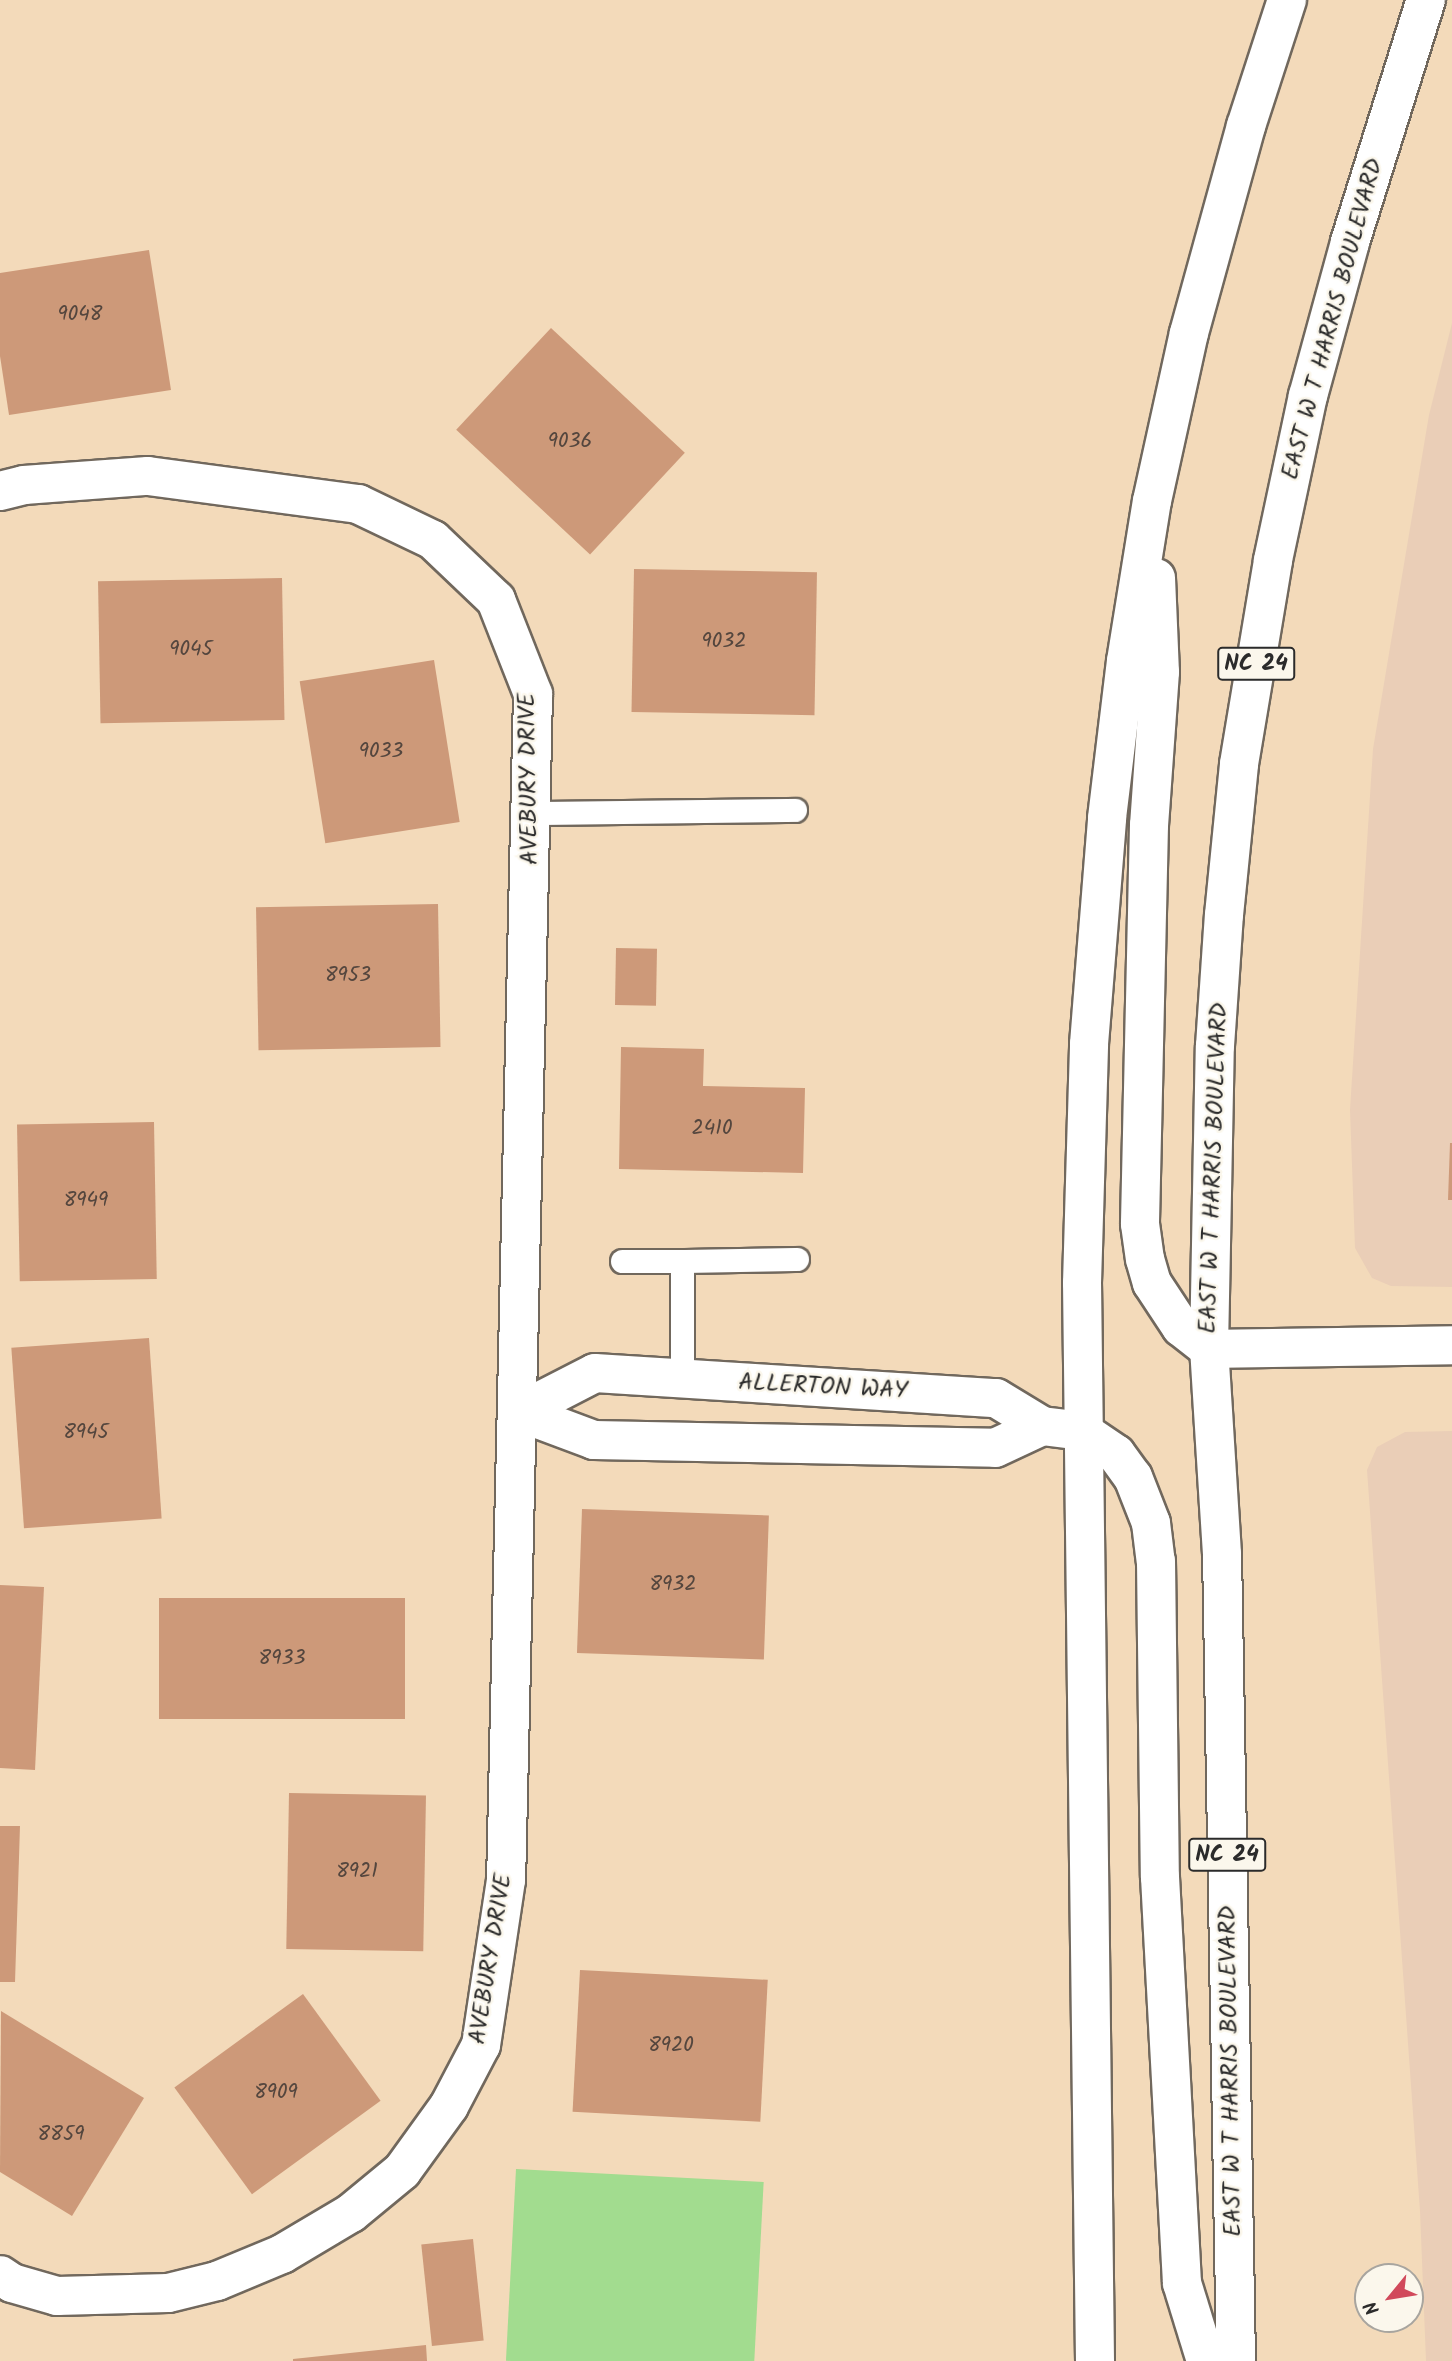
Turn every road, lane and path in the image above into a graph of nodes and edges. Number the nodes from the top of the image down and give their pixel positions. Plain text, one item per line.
1 (1287, 0) edge
2 (1426, 0) edge
3 (0, 491) edge
4 (1152, 501) junction
5 (795, 810) dead end
6 (532, 813) junction
7 (797, 1259) dead end
8 (622, 1261) dead end
9 (682, 1261) junction
10 (1452, 1345) edge
11 (1209, 1349) junction
12 (682, 1379) junction
13 (519, 1412) junction
14 (1042, 1426) junction
15 (1082, 1431) junction
16 (0, 2275) edge
17 (1095, 2361) edge
18 (1206, 2361) edge
19 (1236, 2361) edge

1 - 4 main road
2 - 11 main road, EAST W T HARRIS BOULEVARD / NC 24
3 - 6 main road, AVEBURY DRIVE
4 - 11 main road
4 - 15 main road
5 - 6 lane
6 - 13 main road, AVEBURY DRIVE
7 - 9 lane
8 - 9 lane
9 - 12 lane
10 - 11 main road
11 - 19 main road, EAST W T HARRIS BOULEVARD / NC 24
12 - 13 main road, ALLERTON WAY
12 - 14 main road, ALLERTON WAY
13 - 14 main road
13 - 16 main road, AVEBURY DRIVE
14 - 15 main road, ALLERTON WAY
15 - 17 main road
15 - 18 main road

